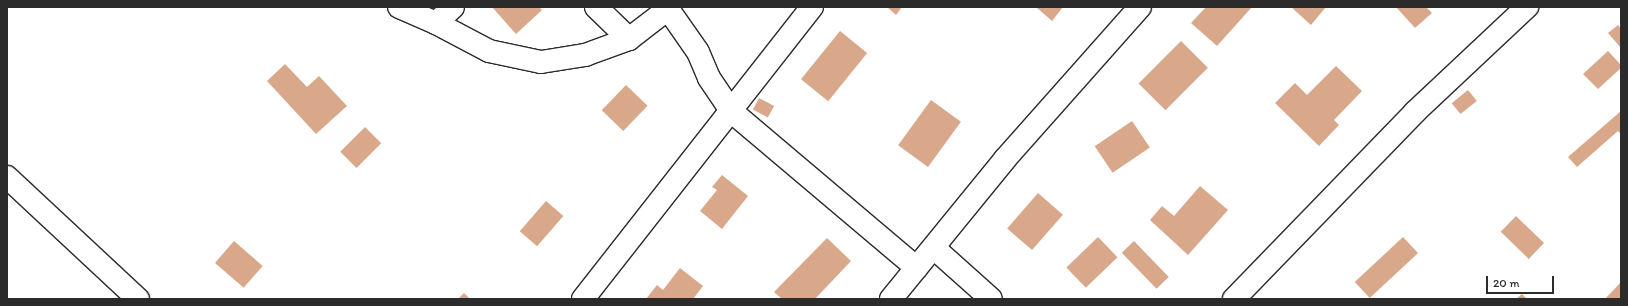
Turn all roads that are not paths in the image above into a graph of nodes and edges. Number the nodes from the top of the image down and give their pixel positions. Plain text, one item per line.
1 (399, 7) edge
2 (453, 7) edge
3 (596, 7) edge
4 (812, 7) edge
5 (1140, 7) edge
6 (1527, 7) edge
7 (668, 8) edge
8 (436, 23) junction
9 (629, 39) junction
10 (731, 112) junction
11 (7, 177) edge
12 (934, 248) junction
13 (917, 268) junction
14 (138, 299) edge
15 (583, 299) edge
16 (891, 299) edge
17 (991, 299) edge
18 (1234, 299) edge

1 - 8 street
2 - 8 street
3 - 9 street
4 - 10 street
5 - 12 street
6 - 18 street
7 - 9 street
7 - 10 street
8 - 9 street
10 - 13 street
10 - 15 street
11 - 14 street
12 - 13 street
12 - 17 street
13 - 16 street

